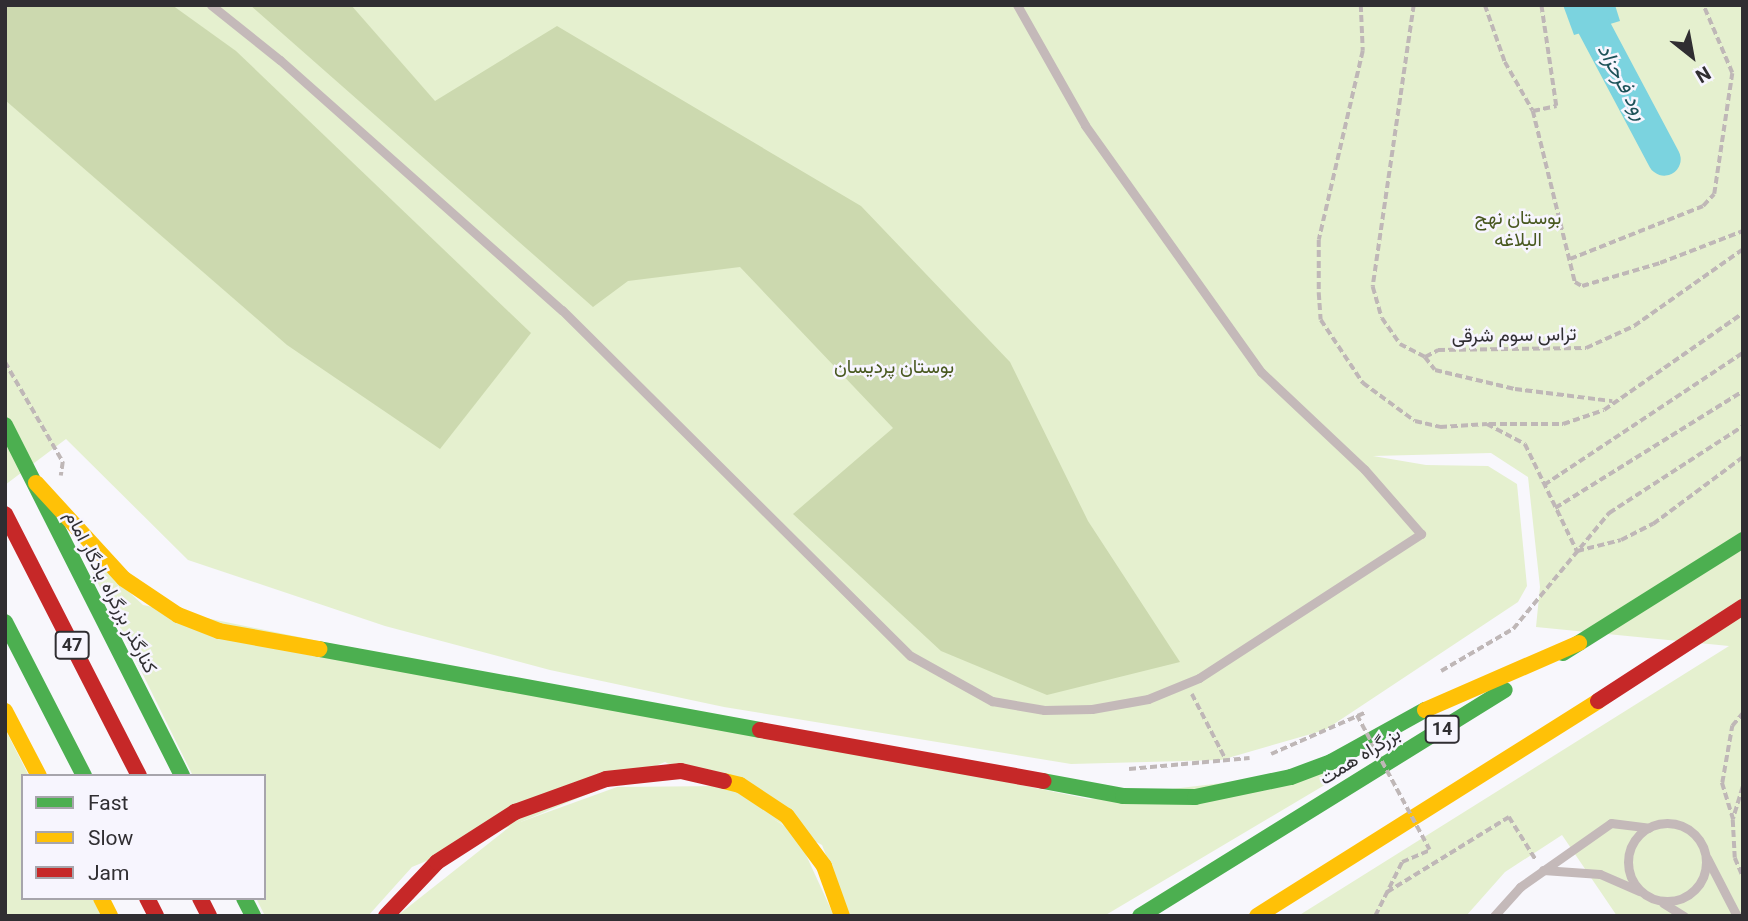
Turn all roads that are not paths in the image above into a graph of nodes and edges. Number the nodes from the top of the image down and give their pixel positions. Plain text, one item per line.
1 (211, 5) edge
2 (1017, 5) edge
3 (5, 425) edge
4 (36, 483) junction
5 (5, 514) edge
6 (1743, 540) edge
7 (1743, 607) edge
8 (5, 622) edge
9 (1579, 643) junction
10 (5, 711) edge
11 (38, 774) edge
12 (83, 774) edge
13 (138, 774) edge
14 (181, 774) edge
15 (1649, 828) junction
16 (1706, 856) junction
17 (1543, 870) junction
18 (1639, 891) junction
19 (102, 900) edge
20 (148, 900) edge
21 (201, 900) edge
22 (245, 900) edge
23 (1661, 902) junction
24 (110, 916) edge
25 (156, 916) edge
26 (209, 916) edge
27 (253, 916) edge
28 (386, 916) edge
29 (842, 916) edge
30 (1140, 916) edge
31 (1257, 916) edge
32 (1494, 916) edge
33 (1684, 916) edge
34 (1737, 916) edge

1 - 2 lane
3 - 4 main road, کنارگذر بزرگراه یادگار امام
4 - 9 main road
4 - 14 main road, کنارگذر بزرگراه یادگار امام
5 - 13 main road, 47
6 - 9 main road, بزرگراه همت / 14
7 - 31 main road
8 - 12 main road, 47
9 - 30 main road, بزرگراه همت / 14
10 - 11 main road
15 - 16 lane
15 - 17 lane
15 - 18 lane
16 - 23 lane
16 - 34 lane
17 - 18 lane
17 - 32 lane
18 - 23 lane
19 - 24 main road
20 - 25 main road
21 - 26 main road
22 - 27 main road
23 - 33 lane
28 - 29 main road

